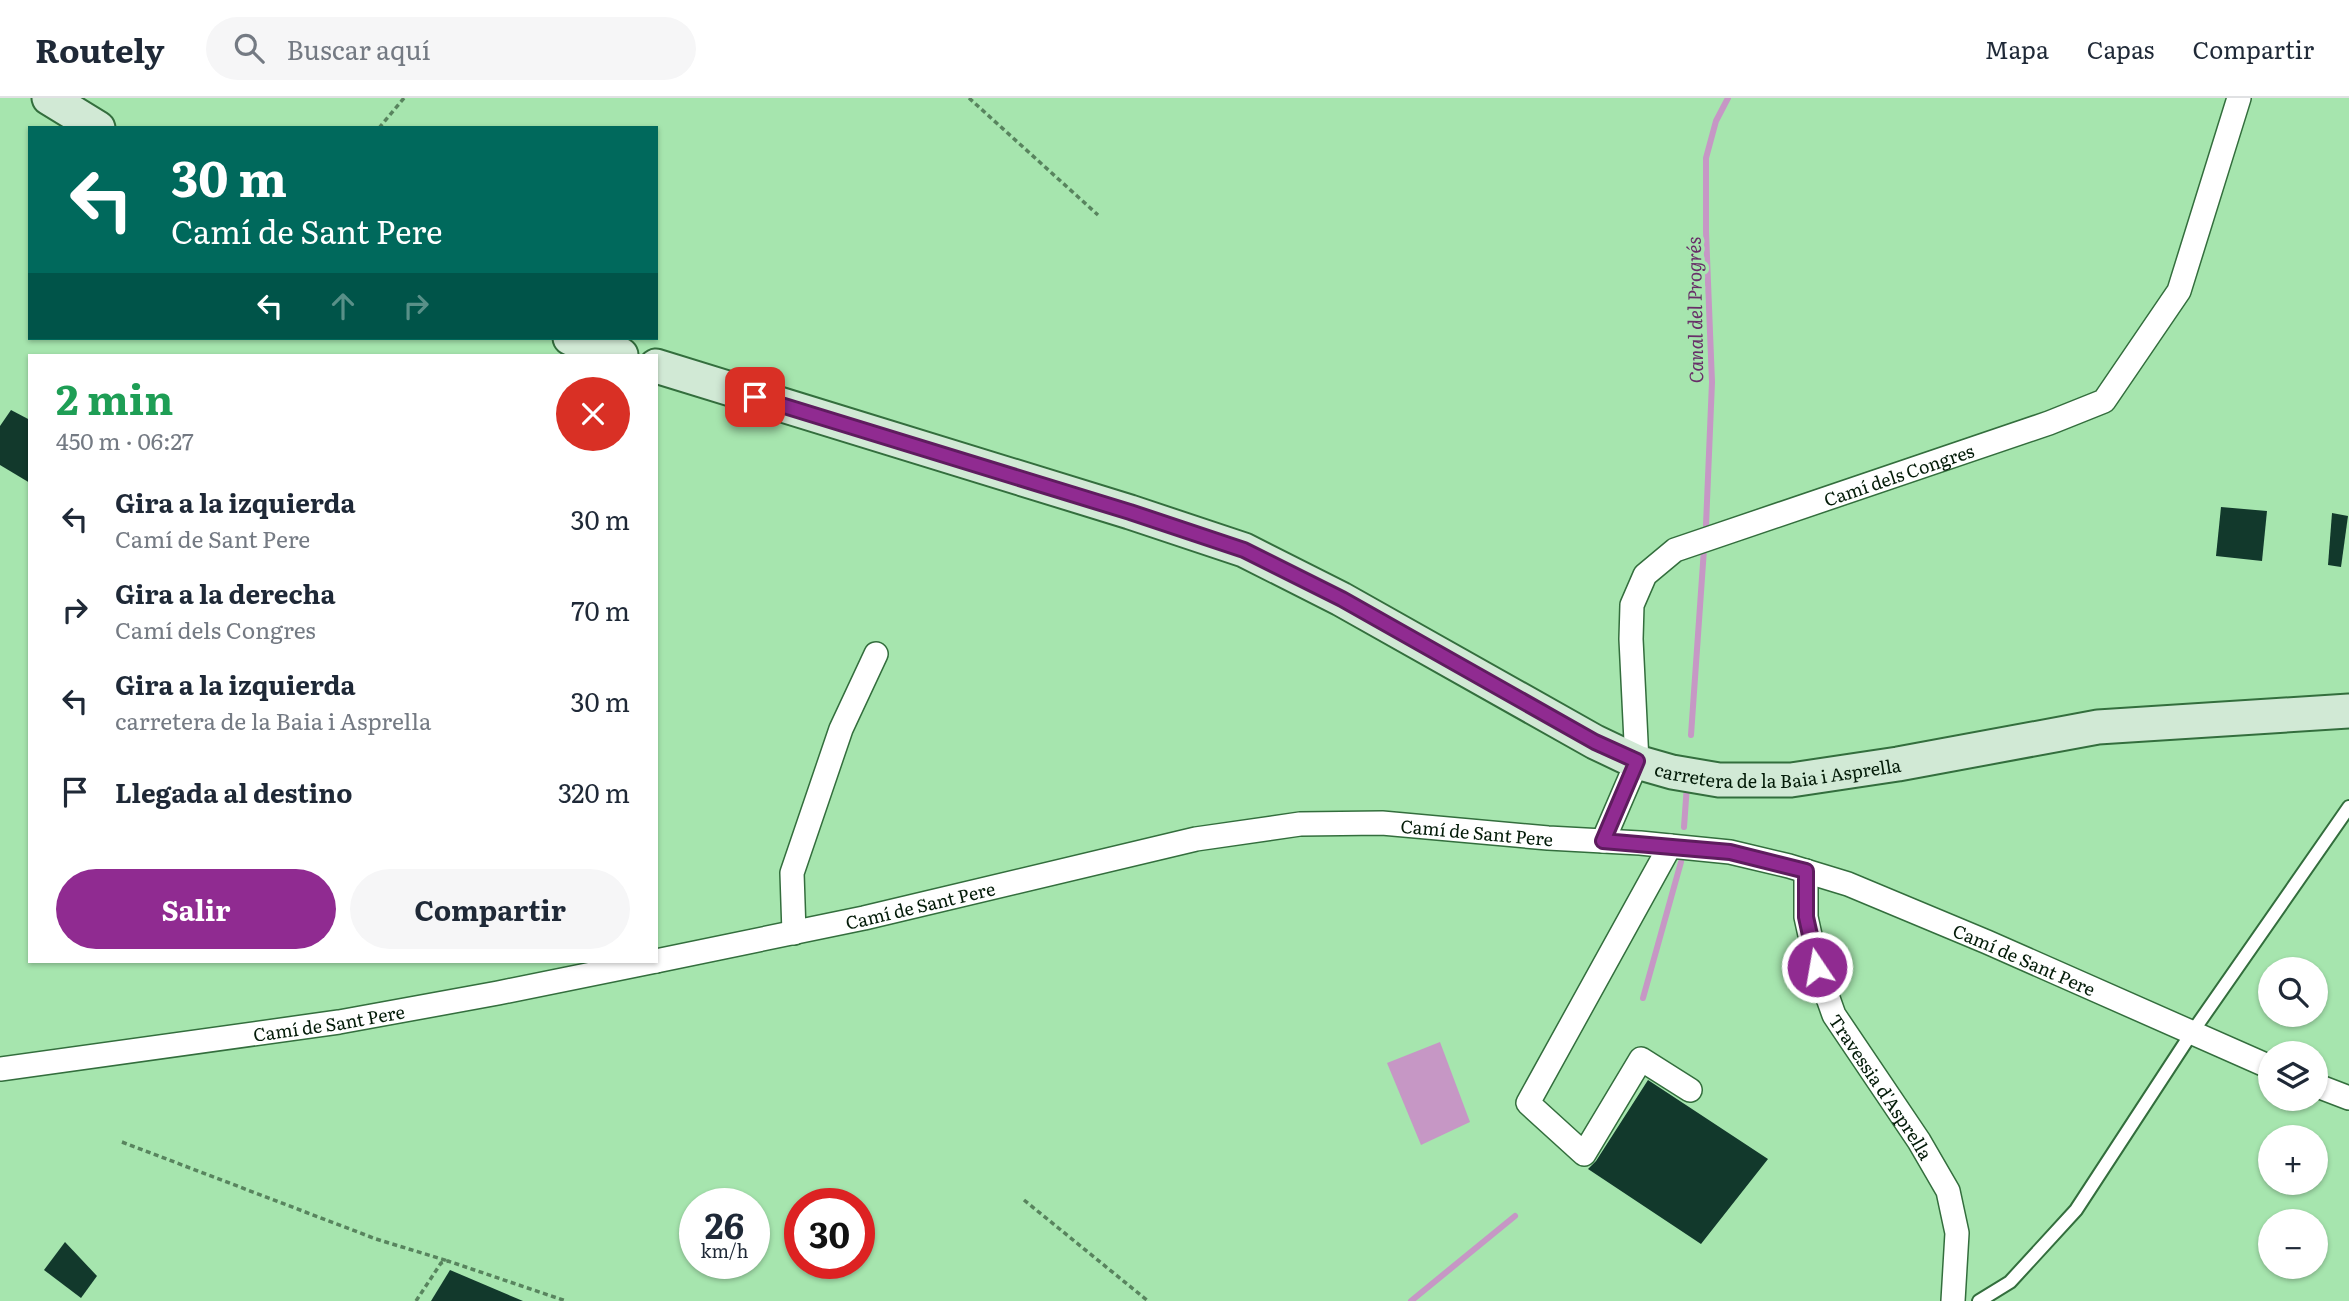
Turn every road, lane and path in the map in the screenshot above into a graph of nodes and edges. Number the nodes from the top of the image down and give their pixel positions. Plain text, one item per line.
1 (49, 98) edge
2 (404, 98) edge
3 (969, 98) edge
4 (2239, 98) edge
5 (95, 126) edge
6 (381, 126) edge
7 (1098, 215) dead end
8 (576, 340) edge
9 (618, 354) edge
10 (658, 367) edge
11 (876, 654) dead end
12 (2349, 711) edge
13 (1637, 761) junction
14 (2349, 807) edge
15 (1603, 841) junction
16 (1670, 846) junction
17 (1806, 871) junction
18 (794, 933) junction
19 (658, 961) edge
20 (646, 963) edge
21 (2191, 1034) junction
22 (2258, 1062) edge
23 (0, 1069) edge
24 (1690, 1090) dead end
25 (2328, 1090) edge
26 (2349, 1098) edge
27 (122, 1142) dead end
28 (1024, 1199) dead end
29 (449, 1261) junction
30 (416, 1301) edge
31 (566, 1301) edge
32 (1148, 1301) edge
33 (1953, 1301) edge
34 (1979, 1301) edge

1 - 5 main road
2 - 6 path
3 - 7 path
4 - 13 street, Camí dels Congres
8 - 9 main road
10 - 13 main road, carretera de la Baia i Asprella
11 - 18 street
12 - 13 main road, carretera de la Baia i Asprella
13 - 15 street, Camí dels Congres
14 - 21 lane
15 - 16 street, Camí de Sant Pere
15 - 18 street, Camí de Sant Pere
16 - 17 street, Camí de Sant Pere
16 - 24 street
17 - 21 street, Camí de Sant Pere
17 - 33 street, Travessia d'Asprella
18 - 19 street, Camí de Sant Pere
20 - 23 street, Camí de Sant Pere
21 - 22 street, Camí de Sant Pere
21 - 34 lane
25 - 26 street
27 - 29 path
28 - 32 path
29 - 30 path
29 - 31 path

